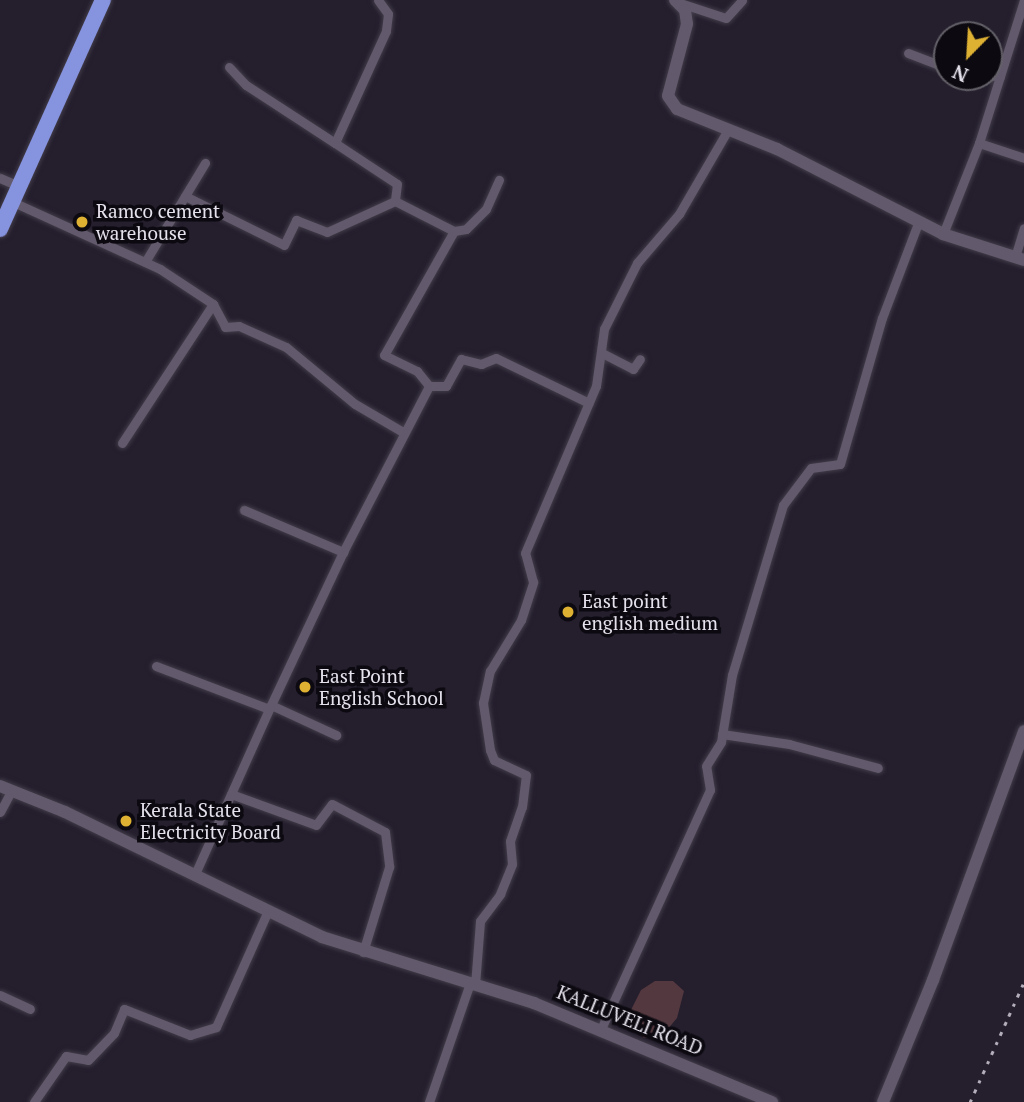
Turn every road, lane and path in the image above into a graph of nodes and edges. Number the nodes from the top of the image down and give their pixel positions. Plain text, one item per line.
1 (103, 0) edge
2 (378, 0) edge
3 (742, 0) edge
4 (1024, 0) edge
5 (678, 1) edge
6 (1020, 31) edge
7 (908, 53) dead end
8 (933, 63) edge
9 (229, 67) dead end
10 (1003, 69) edge
11 (995, 91) edge
12 (726, 133) junction
13 (979, 142) junction
14 (335, 143) junction
15 (1024, 159) edge
16 (205, 163) dead end
17 (0, 178) edge
18 (499, 180) dead end
19 (17, 195) junction
20 (185, 196) junction
21 (395, 201) junction
22 (918, 223) junction
23 (1024, 228) edge
24 (0, 229) edge
25 (454, 231) junction
26 (943, 234) junction
27 (1019, 258) edge
28 (145, 262) junction
29 (213, 304) junction
30 (602, 353) junction
31 (640, 359) dead end
32 (429, 386) junction
33 (589, 403) junction
34 (403, 432) junction
35 (122, 443) dead end
36 (244, 510) dead end
37 (343, 552) junction
38 (156, 666) dead end
39 (270, 707) junction
40 (1024, 731) edge
41 (336, 734) dead end
42 (722, 734) junction
43 (878, 768) dead end
44 (5, 789) edge
45 (231, 794) junction
46 (0, 813) edge
47 (195, 874) junction
48 (268, 911) junction
49 (363, 952) junction
50 (472, 984) junction
51 (0, 995) edge
52 (30, 1009) dead end
53 (601, 1029) junction
54 (34, 1102) edge
55 (429, 1102) edge
56 (772, 1102) edge
57 (883, 1102) edge

1 - 19 highway
2 - 14 street
3 - 5 street
4 - 6 street
5 - 12 street
6 - 10 street
7 - 8 street
9 - 14 street
11 - 13 street
12 - 22 street
12 - 30 street
13 - 15 street
13 - 26 street
14 - 21 street
16 - 20 street
17 - 19 street
18 - 25 street
19 - 24 highway
19 - 28 street
20 - 21 street
20 - 28 street
21 - 25 street
22 - 26 street
22 - 42 street
23 - 27 street
25 - 32 street
26 - 27 street
28 - 29 street
29 - 34 street
29 - 35 street
30 - 31 street
30 - 33 street
32 - 33 street
32 - 34 street
33 - 50 street
34 - 37 street
36 - 37 street
37 - 39 street
38 - 39 street
39 - 41 street
39 - 45 street
40 - 57 street
42 - 43 street
42 - 53 street
44 - 46 street
44 - 47 street, KALLUVELI ROAD
45 - 47 street
45 - 49 street
47 - 48 street, KALLUVELI ROAD
48 - 49 street, KALLUVELI ROAD
48 - 54 street
49 - 50 street, KALLUVELI ROAD
50 - 53 street, KALLUVELI ROAD
50 - 55 street
51 - 52 street
53 - 56 street, KALLUVELI ROAD

